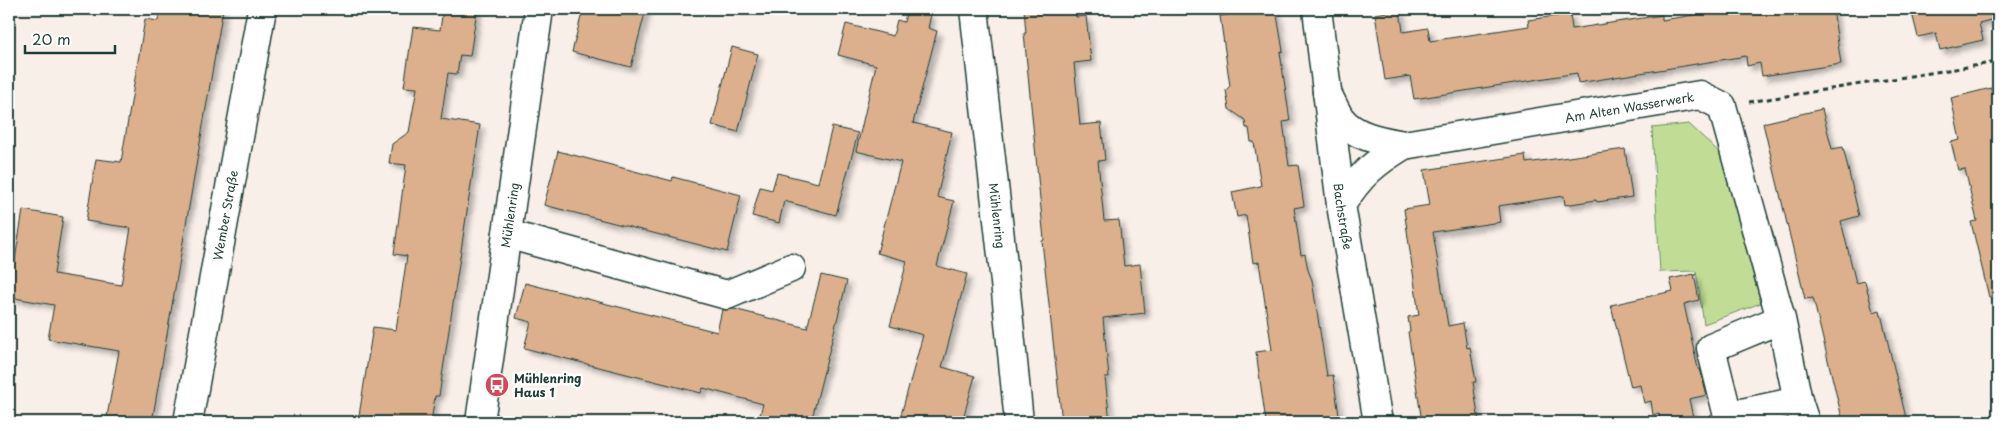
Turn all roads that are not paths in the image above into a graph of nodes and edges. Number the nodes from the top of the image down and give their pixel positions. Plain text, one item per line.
1 (262, 9) edge
2 (539, 9) edge
3 (974, 9) edge
4 (1317, 9) edge
5 (1327, 94) junction
6 (1404, 145) junction
7 (1342, 205) junction
8 (507, 234) junction
9 (791, 268) dead end
10 (1782, 319) junction
11 (1802, 411) edge
12 (188, 422) edge
13 (480, 422) edge
14 (1019, 422) edge
15 (1378, 422) edge

1 - 12 street, Wember Straße
2 - 8 street, Mühlenring
3 - 14 street, Mühlenring
4 - 5 street, Bachstraße
5 - 6 street, Am Alten Wasserwerk
5 - 7 street, Bachstraße
6 - 7 street, Am Alten Wasserwerk
6 - 10 street, Am Alten Wasserwerk
7 - 15 street, Bachstraße
8 - 9 street
8 - 13 street, Mühlenring
10 - 11 street
10 - 11 street

